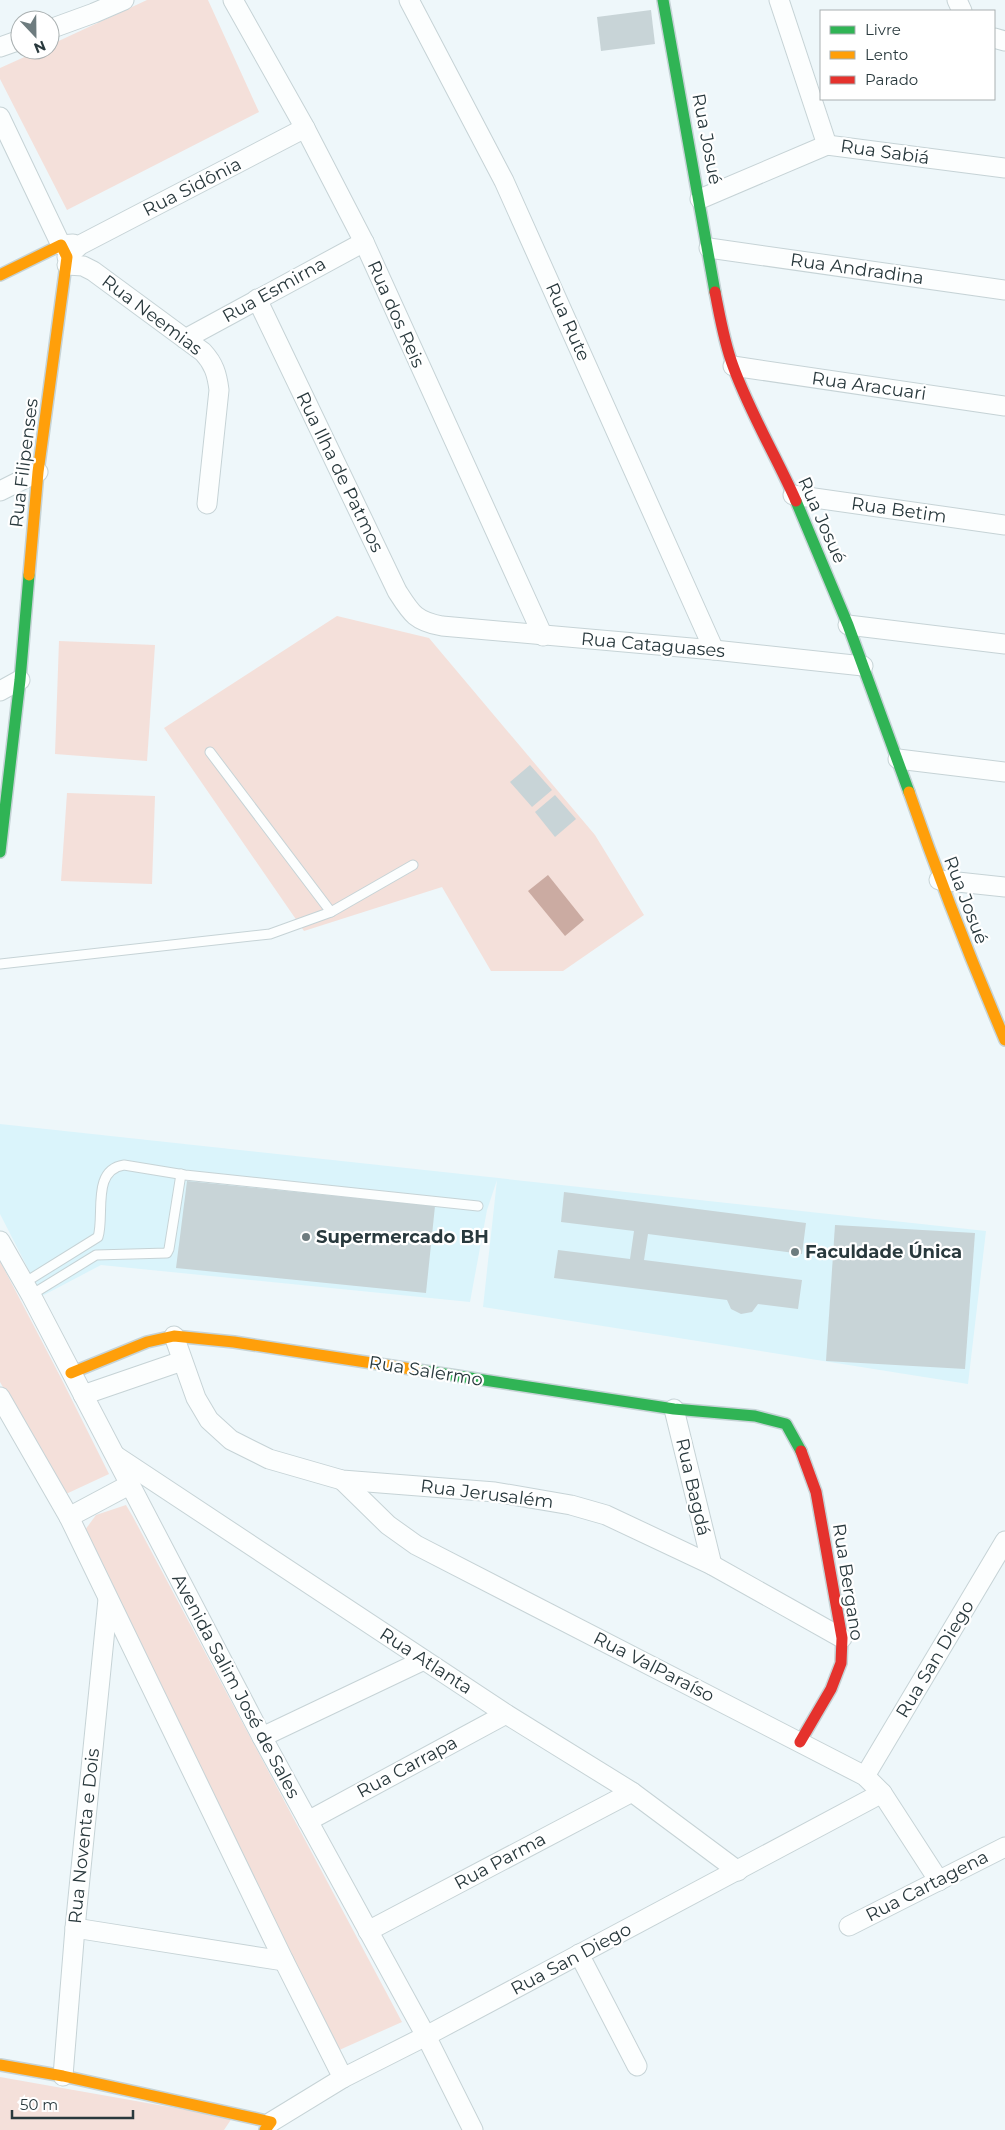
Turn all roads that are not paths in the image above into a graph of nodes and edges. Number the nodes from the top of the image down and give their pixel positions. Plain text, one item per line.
1 (124, 0) edge
2 (233, 0) edge
3 (409, 0) edge
4 (663, 0) edge
5 (779, 0) edge
6 (60, 26) edge
7 (0, 117) edge
8 (305, 128) junction
9 (827, 145) junction
10 (1005, 168) edge
11 (700, 199) junction
12 (364, 242) junction
13 (709, 248) junction
14 (65, 256) junction
15 (0, 275) edge
16 (1005, 290) edge
17 (257, 299) junction
18 (185, 339) junction
19 (733, 366) junction
20 (1005, 406) edge
21 (38, 472) junction
22 (0, 491) edge
23 (793, 495) junction
24 (207, 504) dead end
25 (1005, 524) edge
26 (848, 625) junction
27 (442, 626) joint
28 (543, 636) junction
29 (1005, 644) edge
30 (714, 650) junction
31 (863, 666) junction
32 (20, 680) junction
33 (0, 691) edge
34 (210, 752) dead end
35 (898, 759) junction
36 (1005, 772) edge
37 (0, 852) edge
38 (413, 865) dead end
39 (939, 880) junction
40 (1005, 887) edge
41 (331, 912) junction
42 (0, 964) edge
43 (996, 1001) edge
44 (1005, 1040) edge
45 (181, 1174) junction
46 (478, 1206) dead end
47 (0, 1241) edge
48 (28, 1289) junction
49 (174, 1336) junction
50 (182, 1361) junction
51 (71, 1374) junction
52 (83, 1395) junction
53 (0, 1397) edge
54 (674, 1409) junction
55 (786, 1424) joint
56 (112, 1454) junction
57 (342, 1480) junction
58 (129, 1485) junction
59 (69, 1517) junction
60 (1005, 1541) edge
61 (712, 1566) junction
62 (108, 1597) junction
63 (842, 1638) junction
64 (424, 1660) junction
65 (506, 1714) junction
66 (262, 1737) junction
67 (800, 1742) junction
68 (865, 1776) junction
69 (632, 1792) junction
70 (882, 1793) junction
71 (308, 1820) junction
72 (1005, 1847) edge
73 (738, 1870) junction
74 (938, 1881) junction
75 (849, 1926) dead end
76 (75, 1928) junction
77 (368, 1931) junction
78 (579, 1954) junction
79 (284, 1961) junction
80 (426, 2036) junction
81 (0, 2065) edge
82 (637, 2066) dead end
83 (63, 2076) junction
84 (343, 2078) junction
85 (268, 2126) edge
86 (473, 2130) edge

1 - 6 street
2 - 8 street, Rua dos Reis
3 - 30 street, Rua Rute
4 - 11 street, Rua Josué
5 - 9 street, Rua Sabiá
7 - 14 street
8 - 12 street, Rua dos Reis
8 - 14 street, Rua Sidônia
9 - 10 street, Rua Sabiá
9 - 11 street
11 - 13 street, Rua Josué
12 - 17 street, Rua Esmirna
12 - 28 street, Rua dos Reis
13 - 16 street, Rua Andradina
13 - 19 street, Rua Josué
14 - 15 street, Rua Sidônia
14 - 18 street, Rua Neemias
14 - 21 street, Rua Filipenses
17 - 18 street, Rua Esmirna
17 - 27 street, Rua Ilha de Patmos
18 - 24 street, Rua Neemias
19 - 20 street, Rua Aracuari
19 - 23 street, Rua Josué
21 - 22 street
21 - 32 street, Rua Filipenses
23 - 25 street, Rua Betim
23 - 26 street, Rua Josué
26 - 29 street
26 - 31 street, Rua Josué
27 - 28 street, Rua Cataguases
28 - 30 street, Rua Cataguases
30 - 31 street, Rua Cataguases
31 - 35 street, Rua Josué
32 - 33 street
32 - 37 street, Rua Filipenses
34 - 41 lane
35 - 36 street
35 - 39 street, Rua Josué
38 - 41 lane
39 - 40 street
39 - 43 street, Rua Josué
41 - 42 lane
43 - 44 street, Rua Josué
45 - 46 lane
45 - 48 lane
45 - 48 lane
47 - 48 street, Avenida Salim José de Sales
48 - 51 street, Avenida Salim José de Sales
49 - 50 street, Rua Jerusalém
49 - 51 street, Rua Salermo
49 - 54 street, Rua Salermo
50 - 52 street
50 - 57 street, Rua Jerusalém
51 - 52 street, Avenida Salim José de Sales
52 - 56 street, Avenida Salim José de Sales
53 - 59 street
54 - 55 street, Rua Salermo
54 - 61 street, Rua Bagdá
55 - 63 street, Rua Bergano
56 - 58 street, Avenida Salim José de Sales
56 - 64 street, Rua Atlanta
57 - 61 street, Rua Jerusalém
57 - 67 street, Rua ValParaíso
58 - 59 street
58 - 66 street, Avenida Salim José de Sales
59 - 62 street
60 - 68 street, Rua San Diego
61 - 63 street, Rua Jerusalém
62 - 76 street, Rua Noventa e Dois
62 - 79 street
63 - 67 street, Rua Bergano
64 - 65 street, Rua Atlanta
64 - 66 street
65 - 69 street, Rua Atlanta
65 - 71 street, Rua Carrapa
66 - 71 street, Avenida Salim José de Sales
67 - 68 street, Rua ValParaíso
68 - 70 street, Rua ValParaíso
69 - 73 street, Rua Atlanta
69 - 77 street, Rua Parma
70 - 73 street, Rua San Diego
70 - 74 street, Rua ValParaíso
71 - 77 street, Avenida Salim José de Sales
72 - 74 street, Rua Cartagena
73 - 78 street, Rua San Diego
74 - 75 street, Rua Cartagena
76 - 79 street
76 - 83 street, Rua Noventa e Dois
77 - 80 street, Avenida Salim José de Sales
78 - 80 street, Rua San Diego
78 - 82 street
79 - 84 street
80 - 84 street, Rua San Diego
80 - 86 street, Avenida Salim José de Sales
81 - 83 street
83 - 85 street
84 - 85 street, Rua San Diego

